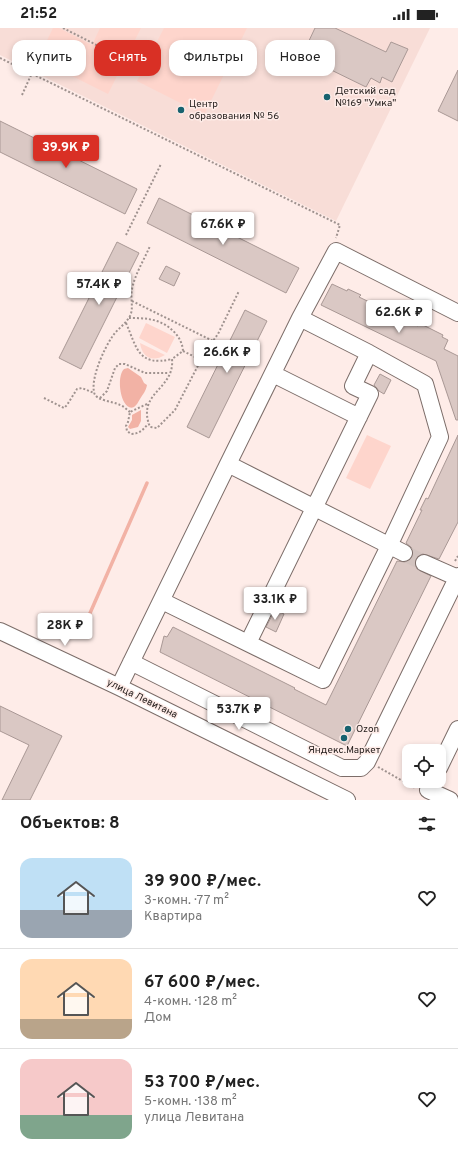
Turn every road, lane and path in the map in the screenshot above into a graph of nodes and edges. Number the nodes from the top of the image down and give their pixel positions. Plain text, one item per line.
1 (63, 28) edge
2 (94, 43) edge
3 (0, 58) edge
4 (12, 64) edge
5 (31, 76) edge
6 (38, 76) edge
7 (22, 95) dead end
8 (161, 164) dead end
9 (126, 235) dead end
10 (150, 246) dead end
11 (336, 251) junction
12 (239, 291) dead end
13 (132, 300) junction
14 (458, 313) edge
15 (129, 318) junction
16 (300, 318) junction
17 (126, 323) junction
18 (213, 341) junction
19 (183, 351) junction
20 (370, 352) junction
21 (172, 359) junction
22 (201, 360) junction
23 (169, 373) junction
24 (273, 374) junction
25 (94, 393) junction
26 (44, 398) dead end
27 (100, 398) junction
28 (148, 403) junction
29 (130, 412) junction
30 (359, 417) junction
31 (148, 424) junction
32 (228, 464) junction
33 (314, 508) junction
34 (389, 546) junction
35 (404, 553) tunnel mouth
36 (424, 563) tunnel mouth
37 (458, 577) edge
38 (162, 600) junction
39 (0, 631) edge
40 (248, 643) junction
41 (131, 662) junction
42 (119, 687) junction
43 (458, 729) edge
44 (446, 754) edge
45 (367, 762) junction
46 (427, 791) edge
47 (347, 800) edge
48 (450, 800) edge

1 - 2 path
3 - 4 path
5 - 7 path
6 - 11 path
8 - 9 path
10 - 13 path
11 - 14 street
11 - 16 street
12 - 18 path
13 - 15 path
13 - 18 path
15 - 17 path
15 - 19 path
16 - 20 street
16 - 24 street
17 - 21 path
17 - 25 path
18 - 22 path
19 - 21 path
19 - 22 path
20 - 30 street
20 - 34 street
21 - 23 path
22 - 31 path
23 - 27 path
23 - 28 path
24 - 30 street
24 - 32 street
25 - 26 path
25 - 27 path
27 - 29 path
28 - 29 path
28 - 31 path
29 - 31 path
30 - 33 street
32 - 33 street
32 - 38 street
33 - 34 street
33 - 40 street
34 - 35 street
34 - 40 street
36 - 37 street
37 - 45 street
38 - 40 street
38 - 41 street
39 - 42 street, улица Левитана
41 - 42 street
41 - 45 street
42 - 47 street, улица Левитана
43 - 44 street
45 - 46 path
46 - 48 street

